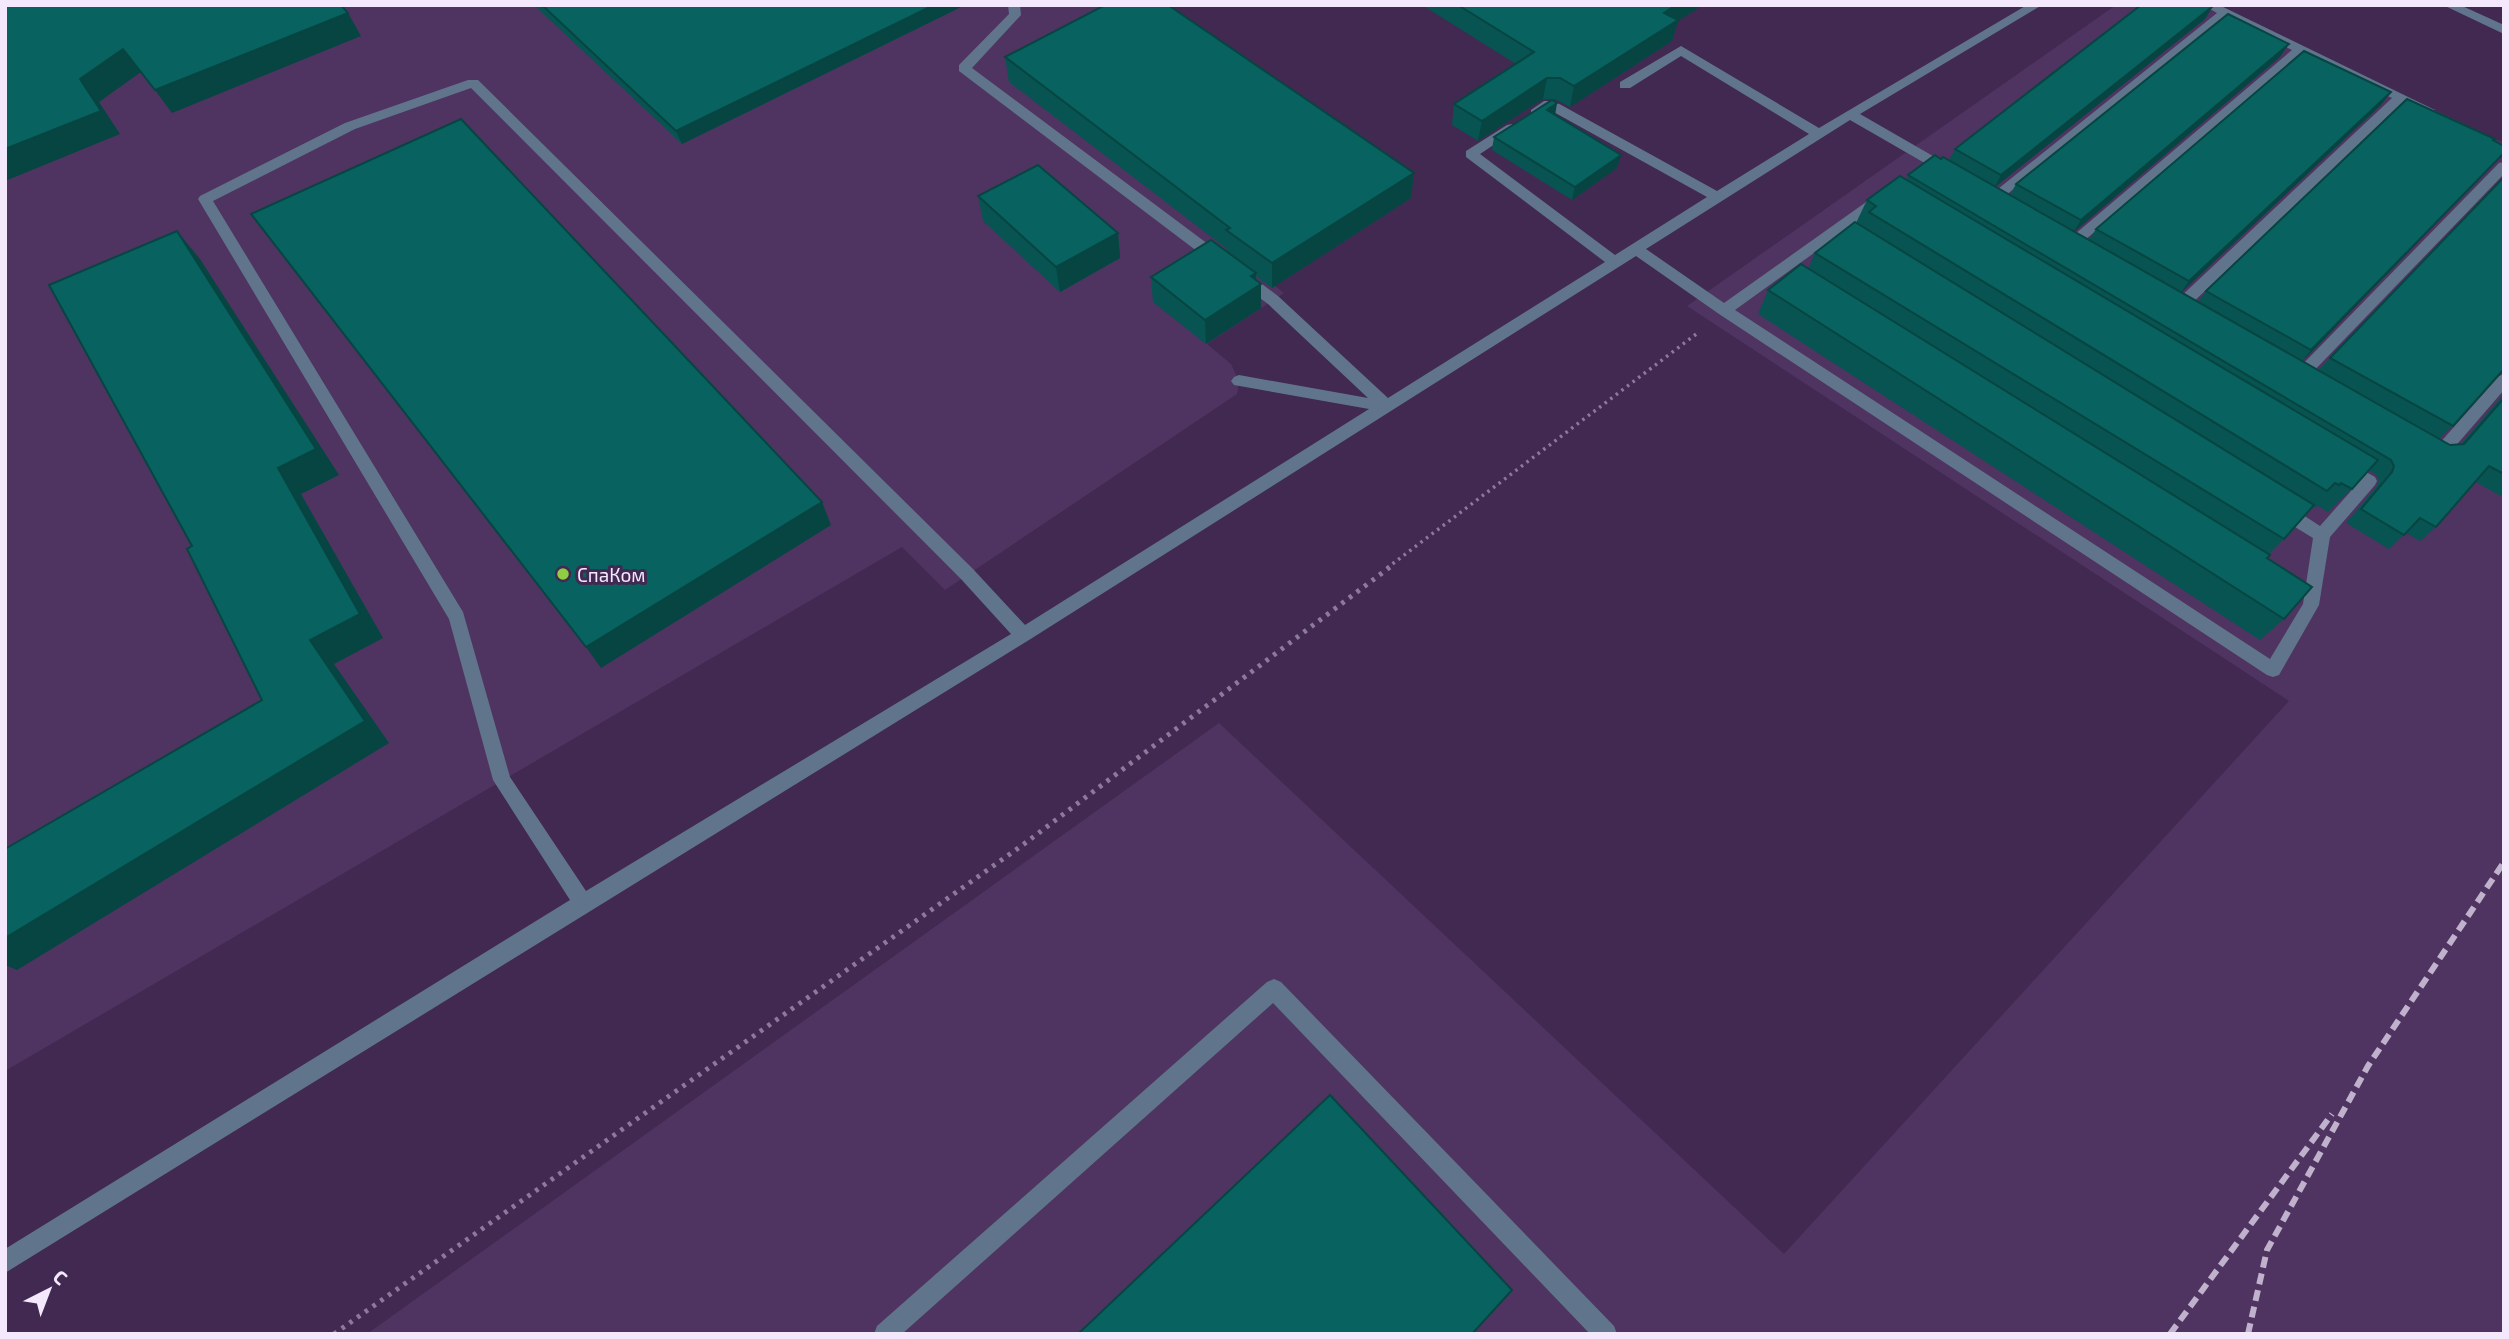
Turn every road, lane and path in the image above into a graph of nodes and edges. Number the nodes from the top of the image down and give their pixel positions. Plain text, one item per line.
1 (1014, 5) edge
2 (2036, 5) edge
3 (2209, 5) edge
4 (2449, 5) edge
5 (2225, 13) junction
6 (2504, 30) edge
7 (2301, 49) junction
8 (1625, 85) dead end
9 (2401, 97) junction
10 (2435, 113) edge
11 (1850, 114) junction
12 (1820, 134) junction
13 (2504, 166) edge
14 (1959, 177) edge
15 (1994, 197) edge
16 (1718, 198) junction
17 (1900, 200) edge
18 (2073, 243) edge
19 (1636, 249) junction
20 (1615, 262) junction
21 (2181, 305) edge
22 (1724, 310) junction
23 (1701, 331) dead end
24 (2302, 374) edge
25 (2504, 380) edge
26 (1239, 381) dead end
27 (1388, 407) junction
28 (2417, 440) edge
29 (2334, 460) edge
30 (2264, 499) edge
31 (2322, 535) junction
32 (1023, 635) junction
33 (583, 903) junction
34 (5, 1262) edge
35 (334, 1334) edge
36 (885, 1334) edge
37 (1606, 1334) edge

1 - 27 street
2 - 11 street
3 - 5 street
4 - 6 street
5 - 7 street
5 - 15 street
7 - 9 street
7 - 18 street
8 - 12 street
9 - 10 street
9 - 21 street
11 - 12 street
11 - 14 street
12 - 16 street
13 - 24 street
16 - 19 street
16 - 20 street
17 - 22 street
19 - 20 street
19 - 22 street
20 - 27 street
22 - 31 street
23 - 35 path
25 - 28 street
26 - 27 street
27 - 32 street
29 - 31 street
30 - 31 street
32 - 33 street
32 - 33 street
33 - 34 street
36 - 37 street

